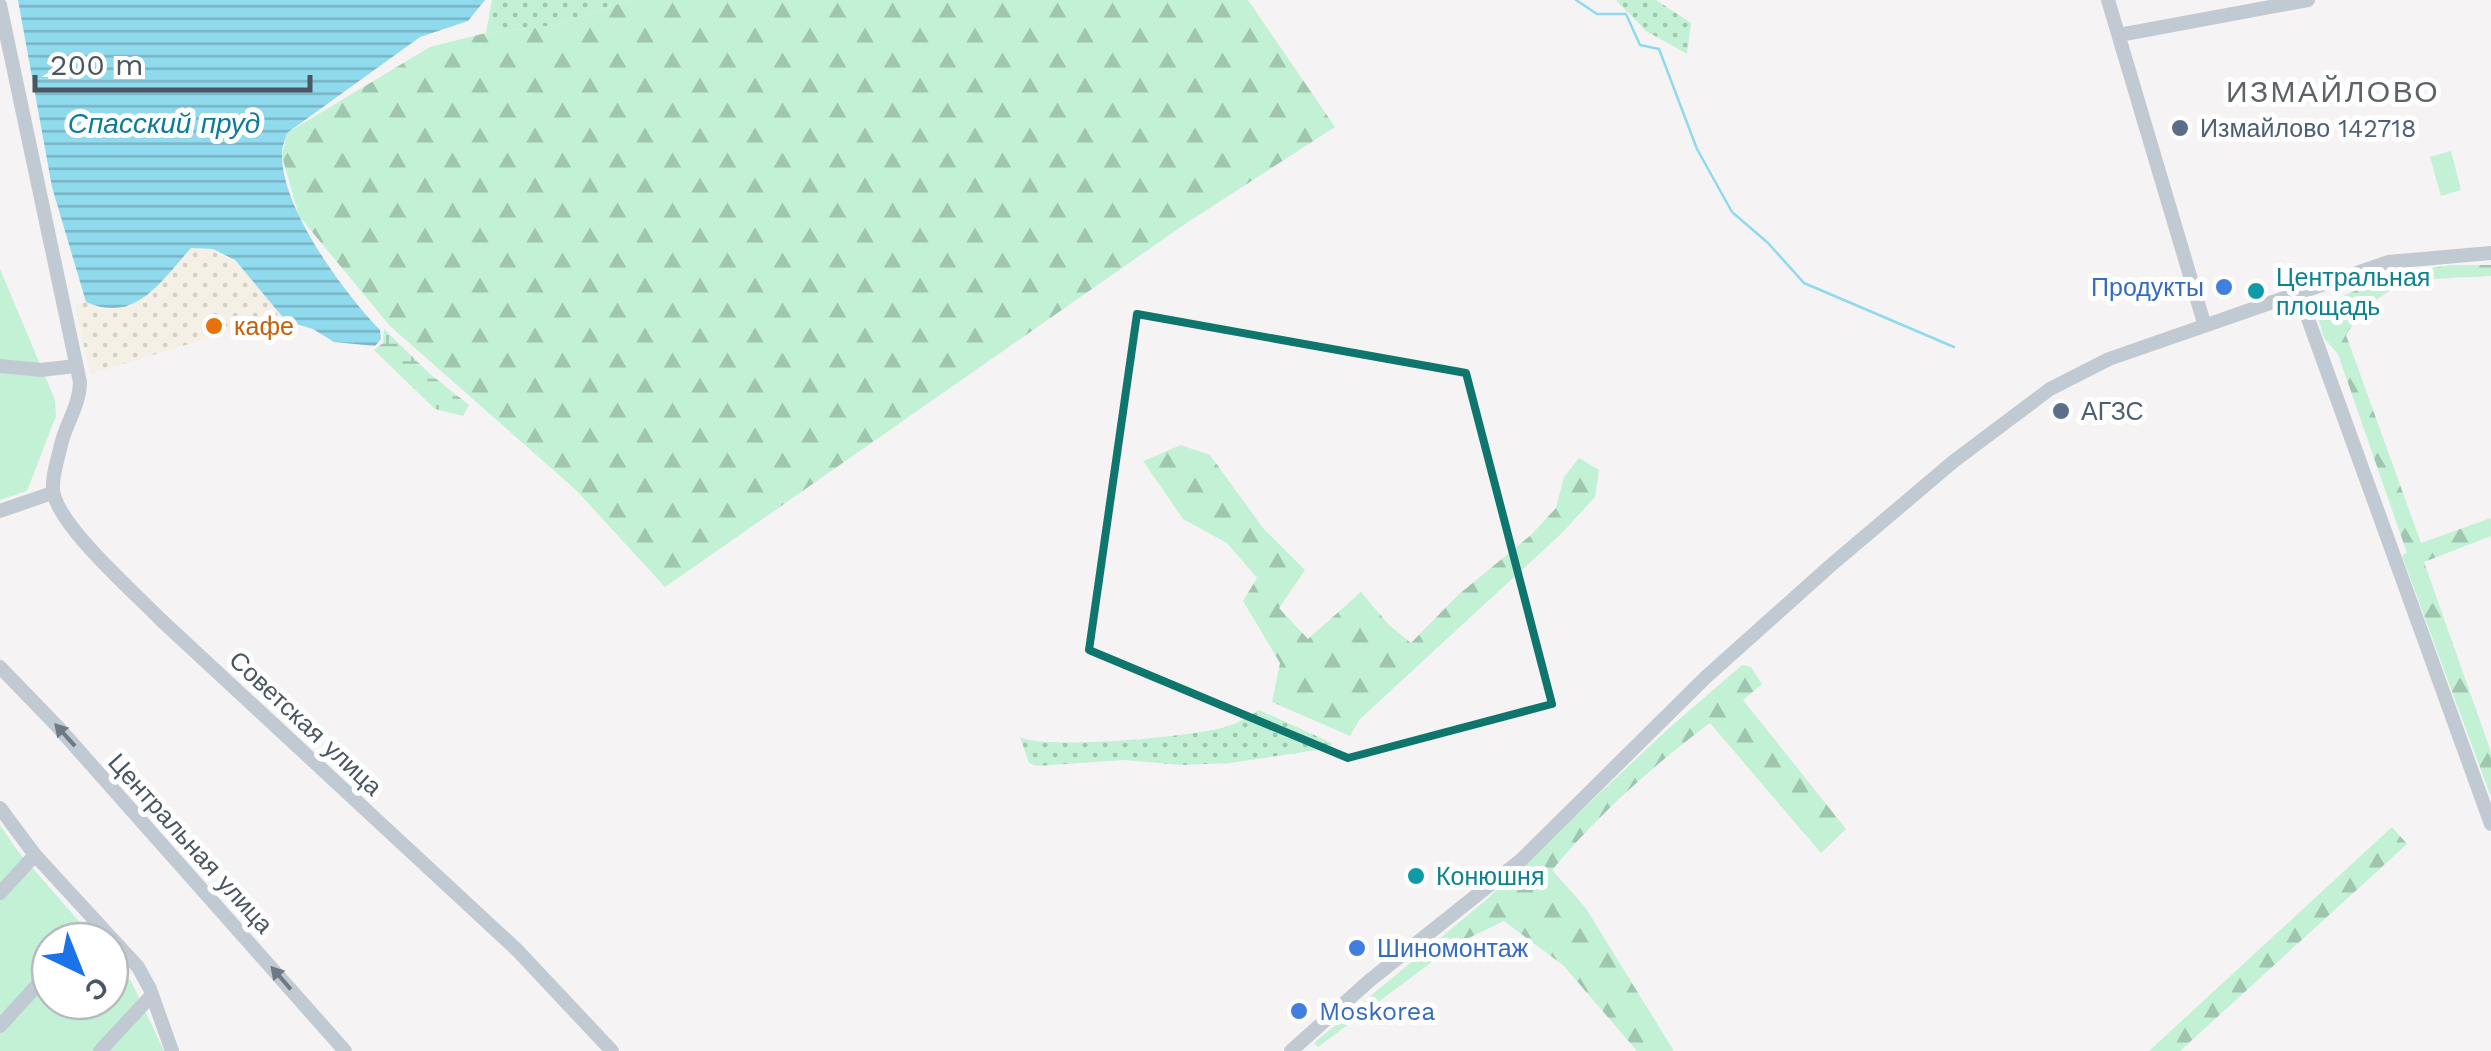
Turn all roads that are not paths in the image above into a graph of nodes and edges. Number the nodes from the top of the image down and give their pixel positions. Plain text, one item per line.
1 (2108, 0) edge
2 (2308, 0) edge
3 (0, 5) edge
4 (2118, 35) junction
5 (2491, 253) edge
6 (2298, 291) junction
7 (2204, 324) junction
8 (0, 366) edge
9 (76, 366) junction
10 (52, 493) junction
11 (0, 511) edge
12 (0, 667) edge
13 (0, 808) edge
14 (2491, 824) edge
15 (35, 855) junction
16 (0, 893) edge
17 (96, 921) edge
18 (130, 959) edge
19 (30, 993) edge
20 (151, 996) junction
21 (0, 1026) edge
22 (100, 1051) edge
23 (172, 1051) edge
24 (346, 1051) edge
25 (612, 1051) edge
26 (1290, 1051) edge

1 - 4 street
2 - 4 street
3 - 9 street
4 - 7 street
5 - 6 street
6 - 7 street
6 - 14 street
7 - 26 street
8 - 9 street
9 - 10 street
10 - 11 street
10 - 25 street, Советская улица
24 -> 12 street, Центральная улица
13 - 15 street
15 - 16 street
15 - 17 street
18 - 20 street
19 - 21 street
20 - 22 street
20 - 23 street

